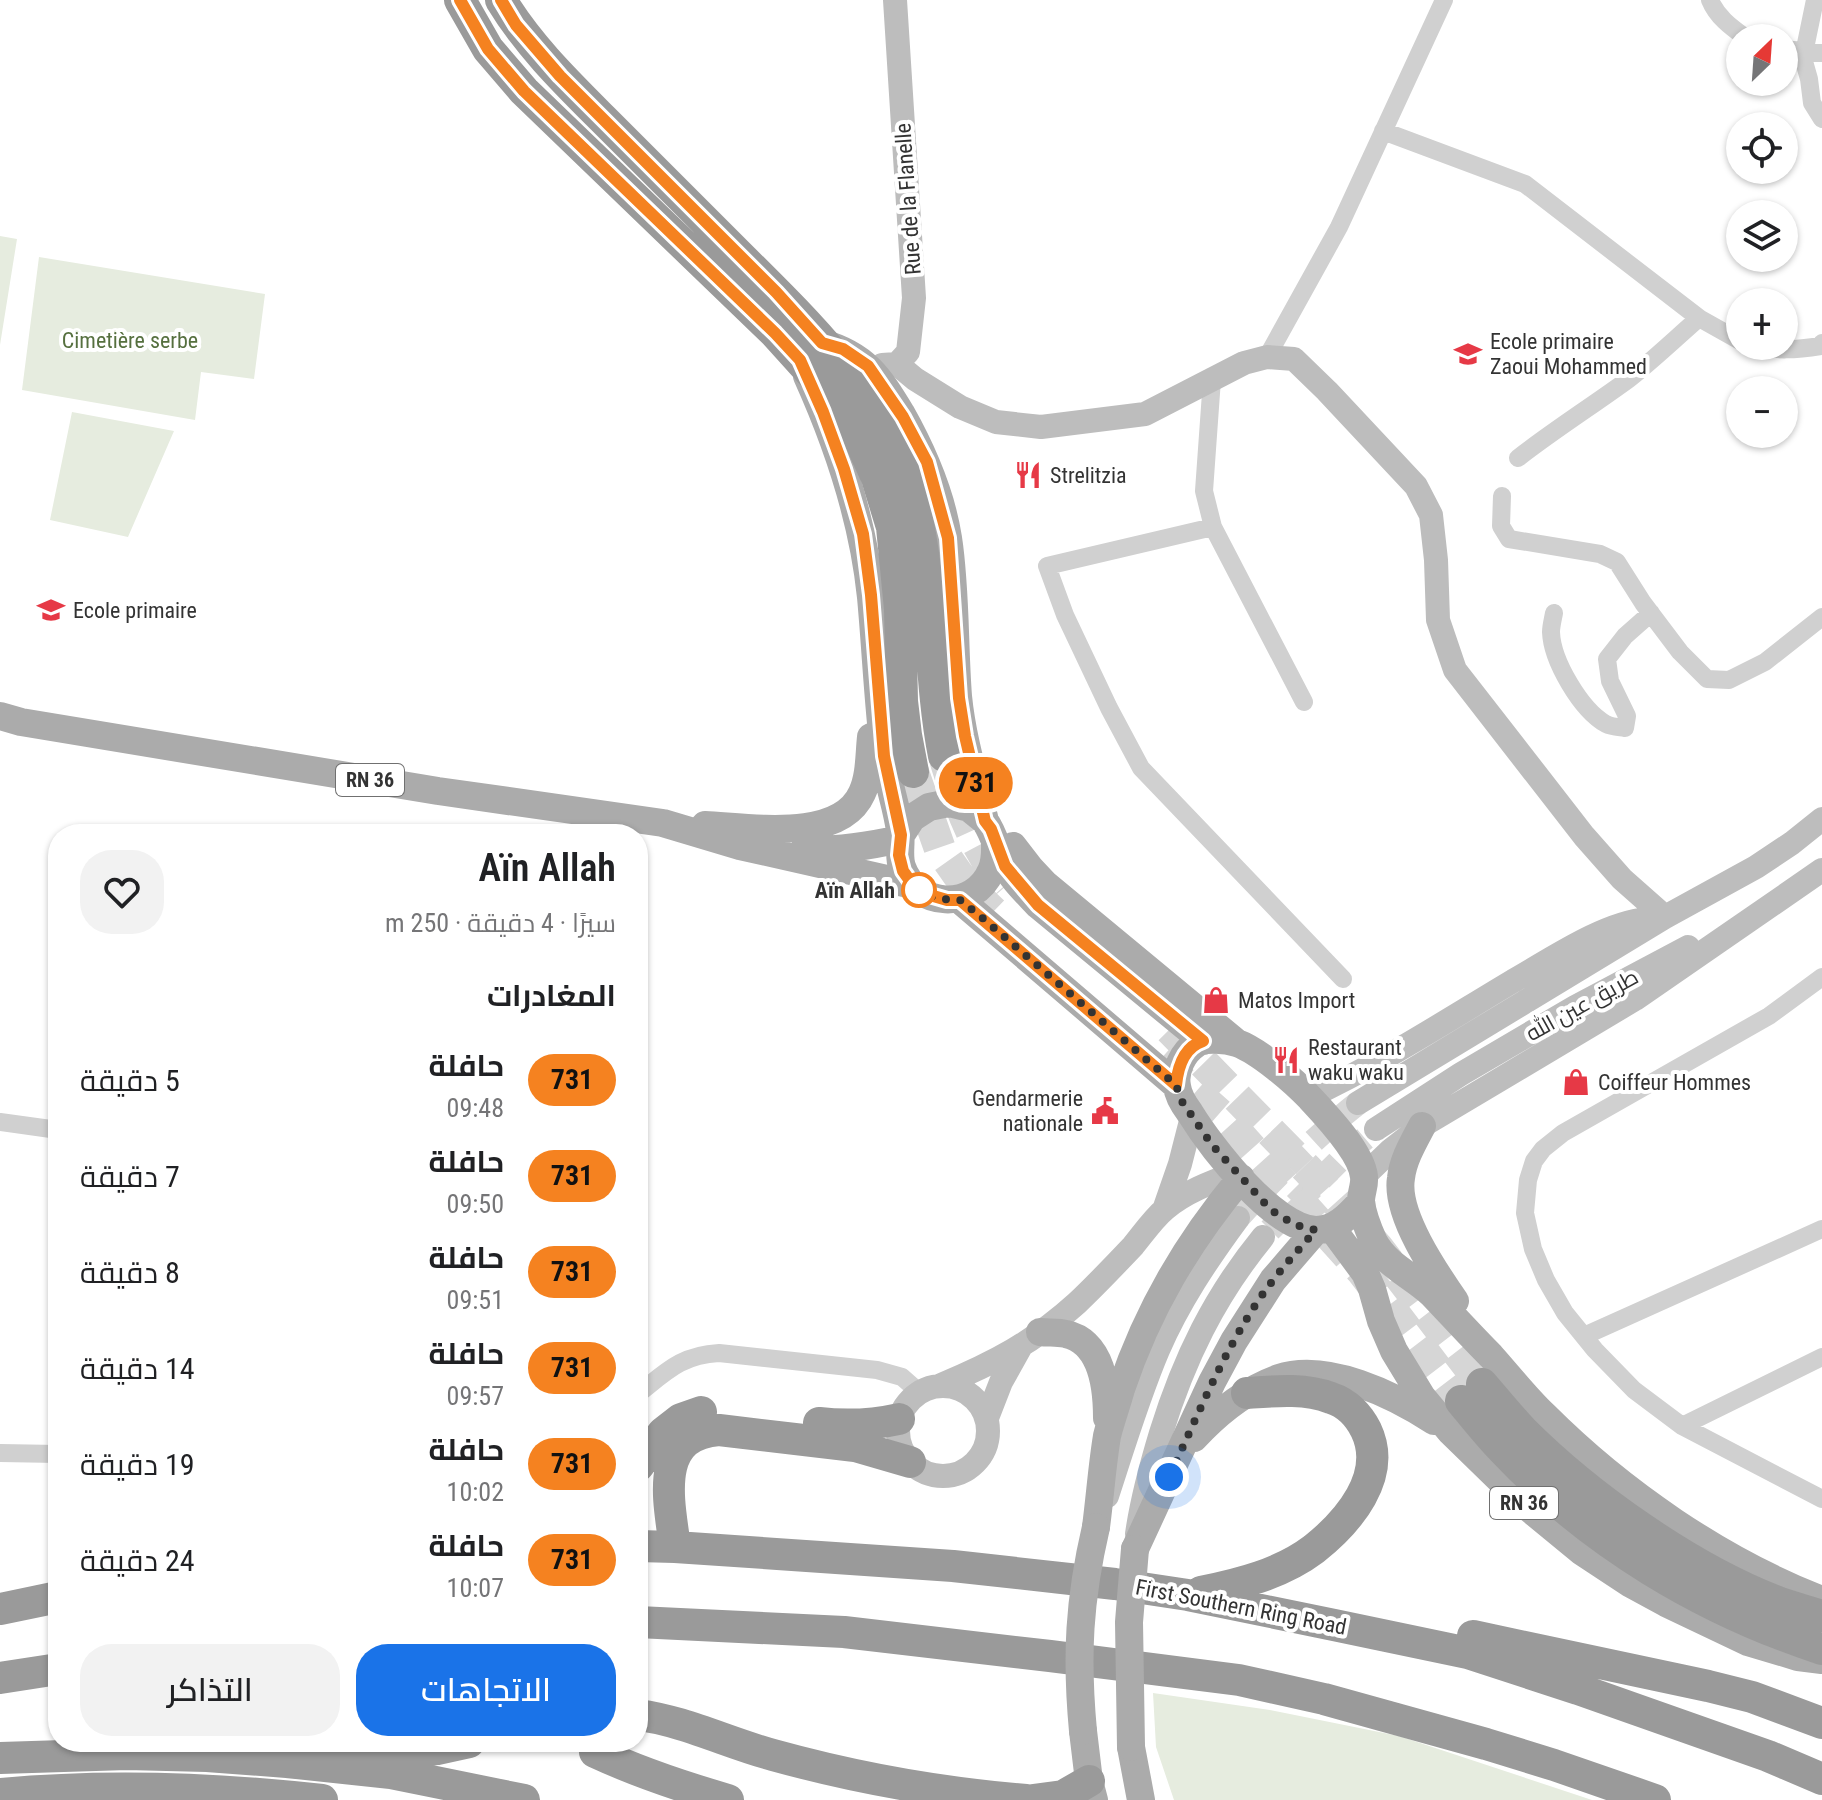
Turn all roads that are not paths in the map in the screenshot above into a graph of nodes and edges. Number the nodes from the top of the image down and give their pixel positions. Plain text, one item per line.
1 (460, 0) edge
2 (501, 0) edge
3 (895, 0) edge
4 (1444, 0) edge
5 (1710, 0) edge
6 (1815, 0) edge
7 (1726, 24) edge
8 (1813, 53) edge
9 (1822, 119) edge
10 (1383, 131) junction
11 (1699, 318) junction
12 (1726, 333) edge
13 (1822, 345) edge
14 (1798, 349) edge
15 (811, 352) junction
16 (1267, 357) junction
17 (897, 364) junction
18 (868, 366) junction
19 (1212, 379) junction
20 (1518, 458) dead end
21 (1502, 496) dead end
22 (1213, 527) junction
23 (1554, 613) dead end
24 (1651, 613) junction
25 (1822, 617) edge
26 (877, 672) junction
27 (1304, 702) dead end
28 (7, 723) edge
29 (958, 761) junction
30 (913, 772) tunnel mouth
31 (1822, 819) edge
32 (663, 823) junction
33 (990, 831) junction
34 (901, 837) junction
35 (740, 846) junction
36 (1822, 870) edge
37 (913, 885) junction
38 (1794, 891) junction
39 (960, 900) junction
40 (1665, 917) junction
41 (1822, 977) edge
42 (1343, 979) dead end
43 (1203, 1041) junction
44 (1237, 1043) junction
45 (1176, 1085) junction
46 (1309, 1097) junction
47 (1358, 1103) tunnel mouth
48 (1192, 1117) junction
49 (0, 1122) edge
50 (1422, 1126) junction
51 (48, 1129) edge
52 (1376, 1129) tunnel mouth
53 (1238, 1175) junction
54 (1363, 1189) junction
55 (1164, 1210) junction
56 (1238, 1218) tunnel mouth
57 (1324, 1228) junction
58 (1822, 1229) edge
59 (1263, 1237) tunnel mouth
60 (1584, 1336) junction
61 (1030, 1340) junction
62 (1822, 1357) edge
63 (1478, 1380) junction
64 (648, 1382) edge
65 (930, 1389) junction
66 (1247, 1393) junction
67 (987, 1418) junction
68 (899, 1419) junction
69 (1682, 1426) junction
70 (1451, 1432) junction
71 (1108, 1435) junction
72 (0, 1453) edge
73 (648, 1453) edge
74 (48, 1454) edge
75 (1180, 1454) junction
76 (910, 1462) junction
77 (1822, 1499) edge
78 (1096, 1527) junction
79 (648, 1546) edge
80 (675, 1547) junction
81 (1135, 1549) junction
82 (1188, 1595) junction
83 (48, 1599) edge
84 (1822, 1600) edge
85 (0, 1609) edge
86 (1822, 1616) edge
87 (648, 1622) edge
88 (1334, 1625) junction
89 (1822, 1649) edge
90 (1822, 1660) edge
91 (48, 1671) edge
92 (0, 1678) edge
93 (648, 1717) edge
94 (1822, 1723) edge
95 (402, 1752) edge
96 (595, 1752) dead end
97 (0, 1758) edge
98 (287, 1762) junction
99 (1822, 1779) edge
100 (1092, 1791) edge
101 (0, 1794) edge
102 (322, 1800) edge
103 (524, 1800) edge
104 (728, 1800) edge
105 (1026, 1800) edge
106 (1033, 1800) edge
107 (1141, 1800) edge
108 (1655, 1800) edge

1 - 15 highway
2 - 15 highway
3 - 17 street, Rue de la Flanelle
4 - 10 street
5 - 7 street
6 - 8 street
8 - 9 street
10 - 11 street
10 - 16 street
11 - 12 street
11 - 20 street
13 - 14 street
15 - 18 main road
15 - 26 main road
15 - 29 highway
15 - 30 highway
16 - 19 street
16 - 40 street
17 - 18 street
17 - 19 street
18 - 29 main road
19 - 22 street
21 - 24 street
22 - 27 street
22 - 42 street
23 - 24 street
24 - 25 street
26 - 32 main road
26 - 34 main road
28 - 32 main road, RN 36
29 - 33 main road
29 - 44 main road
31 - 40 street, طريق عين الله
32 - 35 main road, RN 36
33 - 34 main road
33 - 39 main road
33 - 43 main road
34 - 35 main road, RN 36
34 - 37 main road
35 - 37 main road, RN 36
36 - 38 street
37 - 39 main road
38 - 50 street
38 - 52 street, طريق عين الله
39 - 45 main road
40 - 46 street
40 - 47 street, طريق عين الله
41 - 60 street
43 - 44 main road
43 - 45 main road
44 - 46 main road
45 - 48 main road
46 - 54 main road
48 - 53 main road
48 - 55 street
49 - 51 street
50 - 54 street
50 - 63 main road
53 - 55 street
53 - 57 main road
53 - 71 main road
54 - 57 main road
54 - 63 main road
55 - 61 street
56 - 78 street
57 - 70 main road, RN 36
57 - 75 main road
58 - 60 street
59 - 81 street
60 - 69 street
61 - 65 street
61 - 67 street
61 - 71 main road
62 - 69 street
63 - 84 main road
63 - 86 highway
63 - 89 highway
64 - 65 street
65 - 67 street
65 - 68 street
66 - 70 main road
66 - 75 main road
66 - 82 highway
67 - 76 street
68 - 73 highway
68 - 76 street
69 - 77 street
70 - 90 main road, RN 36
71 - 78 main road
72 - 74 street
75 - 81 main road
76 - 80 highway
78 - 100 main road, bridge
79 - 80 highway, First Southern Ring Road
80 - 82 highway, First Southern Ring Road
81 - 107 main road, bridge
82 - 88 highway, First Southern Ring Road
83 - 85 highway
87 - 108 highway
88 - 94 highway
88 - 99 highway, First Southern Ring Road
91 - 92 highway
93 - 105 highway
95 - 98 highway
96 - 104 highway
97 - 98 highway
98 - 103 highway
100 - 106 highway
101 - 102 highway

